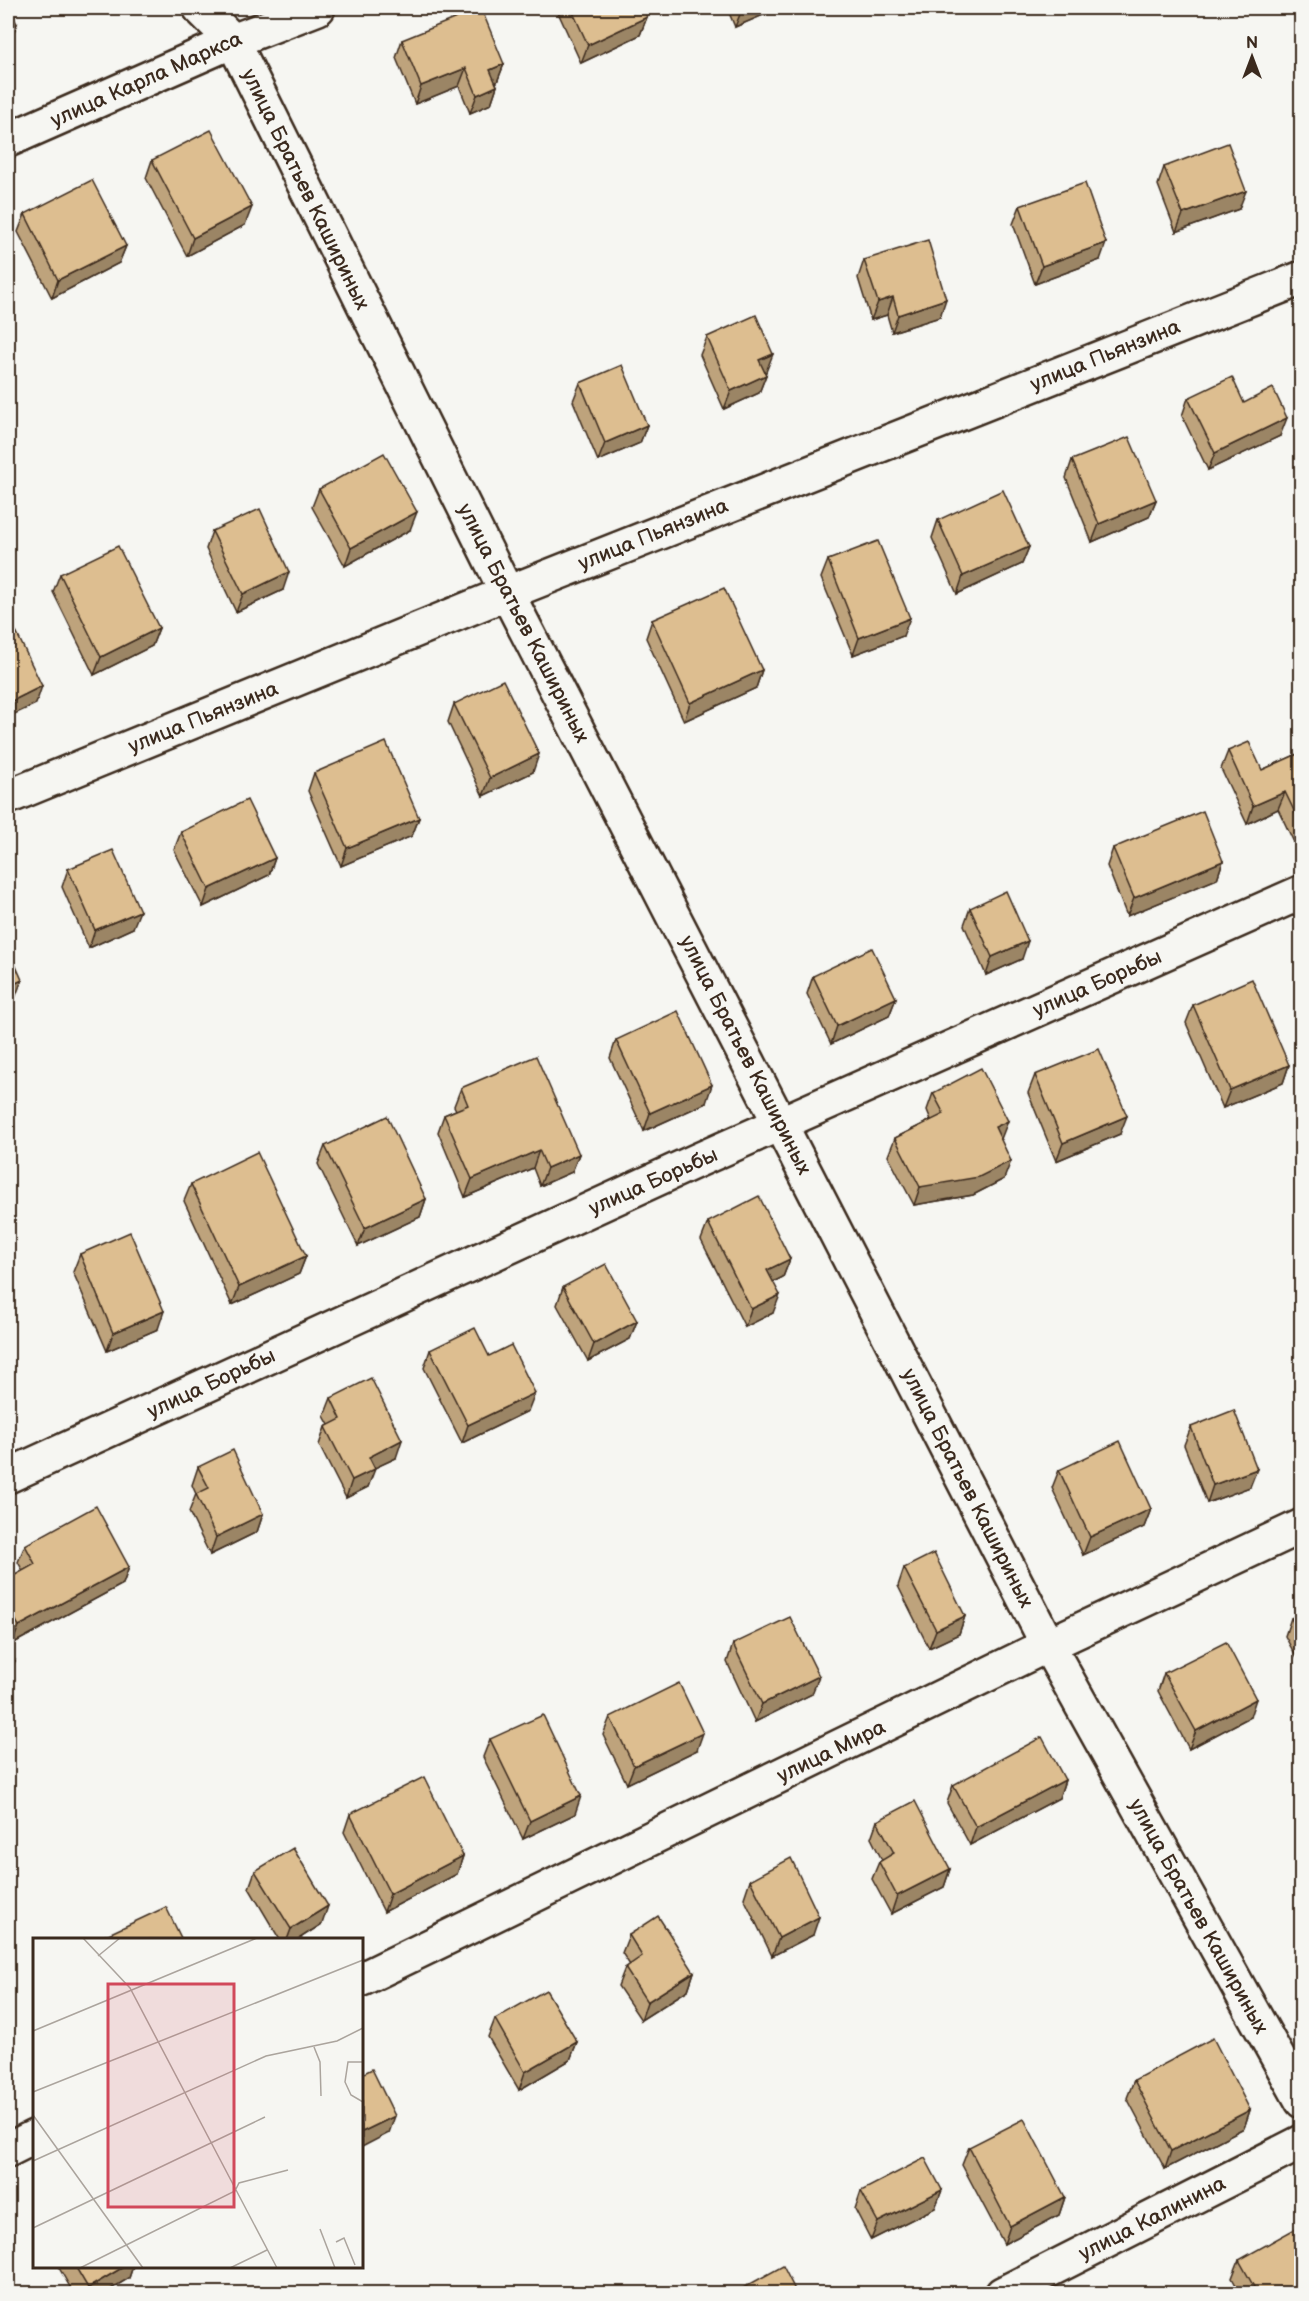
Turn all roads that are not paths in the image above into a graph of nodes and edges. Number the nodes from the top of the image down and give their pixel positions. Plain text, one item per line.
1 (200, 8) edge
2 (318, 8) edge
3 (233, 40) junction
4 (8, 140) edge
5 (1302, 278) edge
6 (507, 592) junction
7 (8, 797) edge
8 (1302, 892) edge
9 (782, 1123) junction
10 (8, 1476) edge
11 (1302, 1526) edge
12 (1048, 1645) junction
13 (363, 1979) edge
14 (1302, 2101) edge
15 (33, 2138) edge
16 (1302, 2142) edge
17 (8, 2151) edge
18 (1002, 2294) edge

1 - 3 street, улица Братьев Кашириных
2 - 3 street, улица Карла Маркса
3 - 4 street, улица Карла Маркса
3 - 6 street, улица Братьев Кашириных
5 - 6 street, улица Пьянзина
6 - 7 street, улица Пьянзина
6 - 9 street, улица Братьев Кашириных
8 - 9 street, улица Борьбы
9 - 10 street, улица Борьбы
9 - 12 street, улица Братьев Кашириных
11 - 12 street, улица Мира
12 - 13 street, улица Мира
12 - 14 street, улица Братьев Кашириных
15 - 17 street
16 - 18 street, улица Калинина

